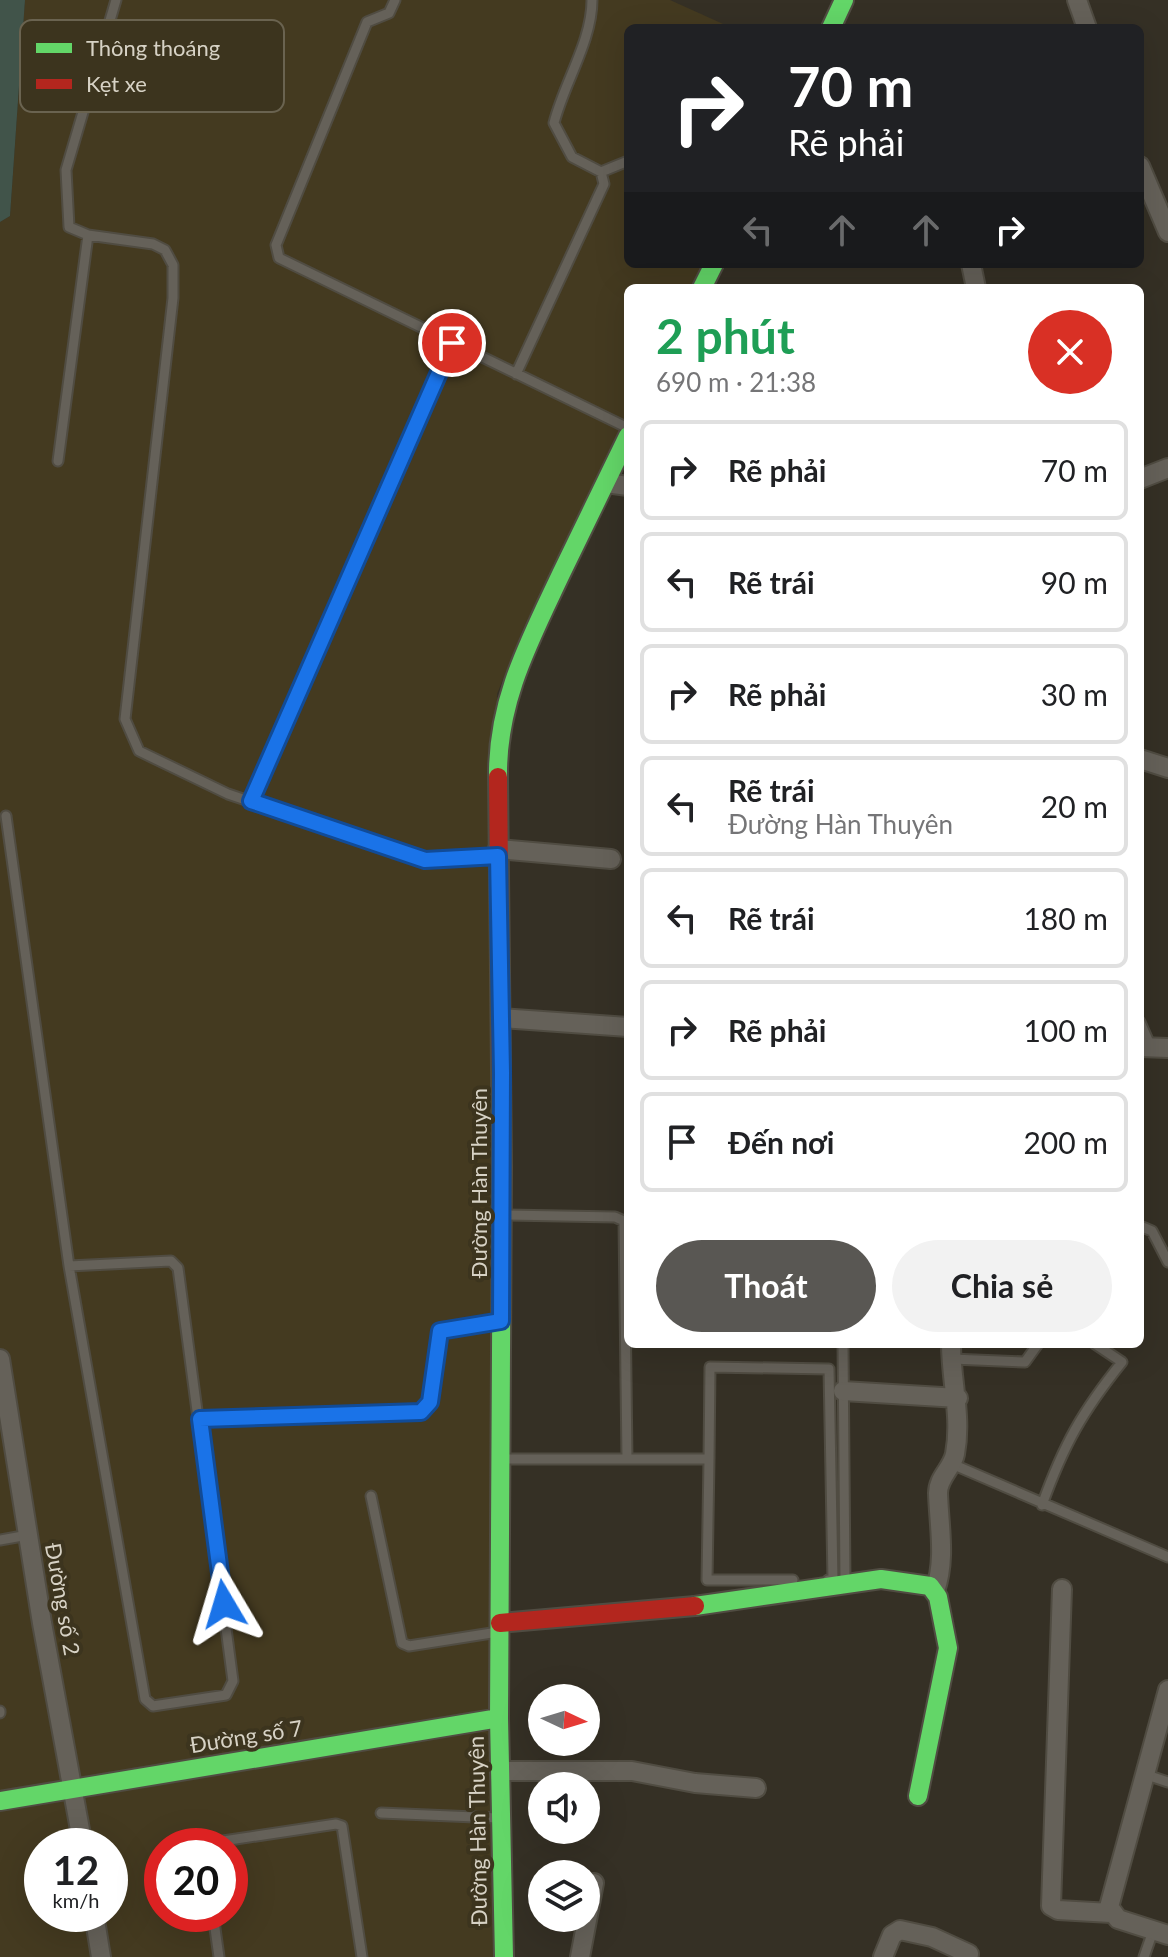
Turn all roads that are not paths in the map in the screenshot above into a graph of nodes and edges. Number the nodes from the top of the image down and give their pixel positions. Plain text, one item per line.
1 (116, 0) edge
2 (395, 0) edge
3 (592, 0) edge
4 (844, 0) edge
5 (1077, 0) edge
6 (110, 20) edge
7 (833, 24) edge
8 (1086, 24) edge
9 (83, 112) edge
10 (624, 163) edge
11 (601, 172) junction
12 (1144, 175) edge
13 (1168, 232) edge
14 (88, 235) junction
15 (452, 343) junction
16 (516, 374) junction
17 (624, 426) edge
18 (624, 445) edge
19 (58, 461) dead end
20 (1168, 468) edge
21 (1144, 477) edge
22 (606, 483) junction
23 (624, 485) edge
24 (1144, 760) edge
25 (1168, 768) edge
26 (251, 801) junction
27 (6, 816) dead end
28 (498, 852) junction
29 (611, 859) dead end
30 (501, 1018) junction
31 (624, 1027) edge
32 (501, 1215) junction
33 (624, 1221) edge
34 (1144, 1228) edge
35 (1168, 1262) edge
36 (69, 1266) junction
37 (501, 1321) junction
38 (626, 1348) edge
39 (843, 1348) edge
40 (1035, 1348) edge
41 (1101, 1348) edge
42 (951, 1352) edge
43 (0, 1359) edge
44 (843, 1391) junction
45 (958, 1398) junction
46 (200, 1419) junction
47 (500, 1459) junction
48 (627, 1459) junction
49 (709, 1459) junction
50 (952, 1464) junction
51 (371, 1496) dead end
52 (1042, 1505) junction
53 (28, 1535) junction
54 (0, 1540) edge
55 (1168, 1557) edge
56 (845, 1583) junction
57 (1062, 1589) dead end
58 (935, 1591) junction
59 (500, 1627) junction
60 (1168, 1690) edge
61 (499, 1718) junction
62 (500, 1771) junction
63 (1147, 1775) junction
64 (1168, 1782) edge
65 (73, 1788) junction
66 (756, 1788) dead end
67 (918, 1796) dead end
68 (0, 1801) edge
69 (381, 1813) dead end
70 (501, 1818) junction
71 (80, 1828) edge
72 (248, 1837) edge
73 (1111, 1913) junction
74 (97, 1932) edge
75 (216, 1932) edge
76 (585, 1932) edge
77 (1160, 1933) edge
78 (970, 1951) edge
79 (101, 1957) edge
80 (219, 1957) edge
81 (362, 1957) edge
82 (504, 1957) edge
83 (580, 1957) edge
84 (883, 1957) edge
85 (1144, 1957) edge

1 - 6 lane
2 - 15 lane
3 - 11 lane
4 - 7 street
5 - 8 street
9 - 14 lane
10 - 11 lane
11 - 16 lane
12 - 13 street
14 - 19 lane
14 - 26 lane
15 - 16 lane
15 - 26 lane
16 - 17 lane
18 - 22 street, Đường Hàn Thuyên
20 - 21 street
22 - 23 street
22 - 28 street, Đường Hàn Thuyên
24 - 25 street
26 - 28 lane
27 - 36 lane
28 - 29 street
28 - 30 street, Đường Hàn Thuyên
30 - 31 street
30 - 32 street, Đường Hàn Thuyên
32 - 33 lane
32 - 37 street, Đường Hàn Thuyên
34 - 35 lane
36 - 46 lane
36 - 46 lane
37 - 46 lane
37 - 47 street, Đường Hàn Thuyên
38 - 48 lane
39 - 44 lane
40 - 42 lane
41 - 52 lane
42 - 45 street
43 - 53 street, Đường số 2
44 - 45 street
44 - 56 lane
45 - 50 street
47 - 48 lane
47 - 59 street, Đường Hàn Thuyên
48 - 49 lane
49 - 49 lane
50 - 52 lane
50 - 58 street
51 - 59 lane
52 - 55 lane
53 - 54 lane
53 - 65 street, Đường số 2
56 - 58 street
56 - 59 street
57 - 73 street
58 - 67 street
59 - 61 street, Đường Hàn Thuyên
60 - 63 street
61 - 62 street, Đường Hàn Thuyên
61 - 65 street, Đường số 7
62 - 66 street
62 - 70 street, Đường Hàn Thuyên
63 - 64 lane
63 - 73 street
65 - 68 street, Đường số 7
65 - 71 street, Đường số 2
69 - 70 lane
70 - 82 street, Đường Hàn Thuyên
72 - 81 lane
73 - 77 street
74 - 79 street
75 - 80 lane
76 - 83 street
77 - 85 lane
78 - 84 street

